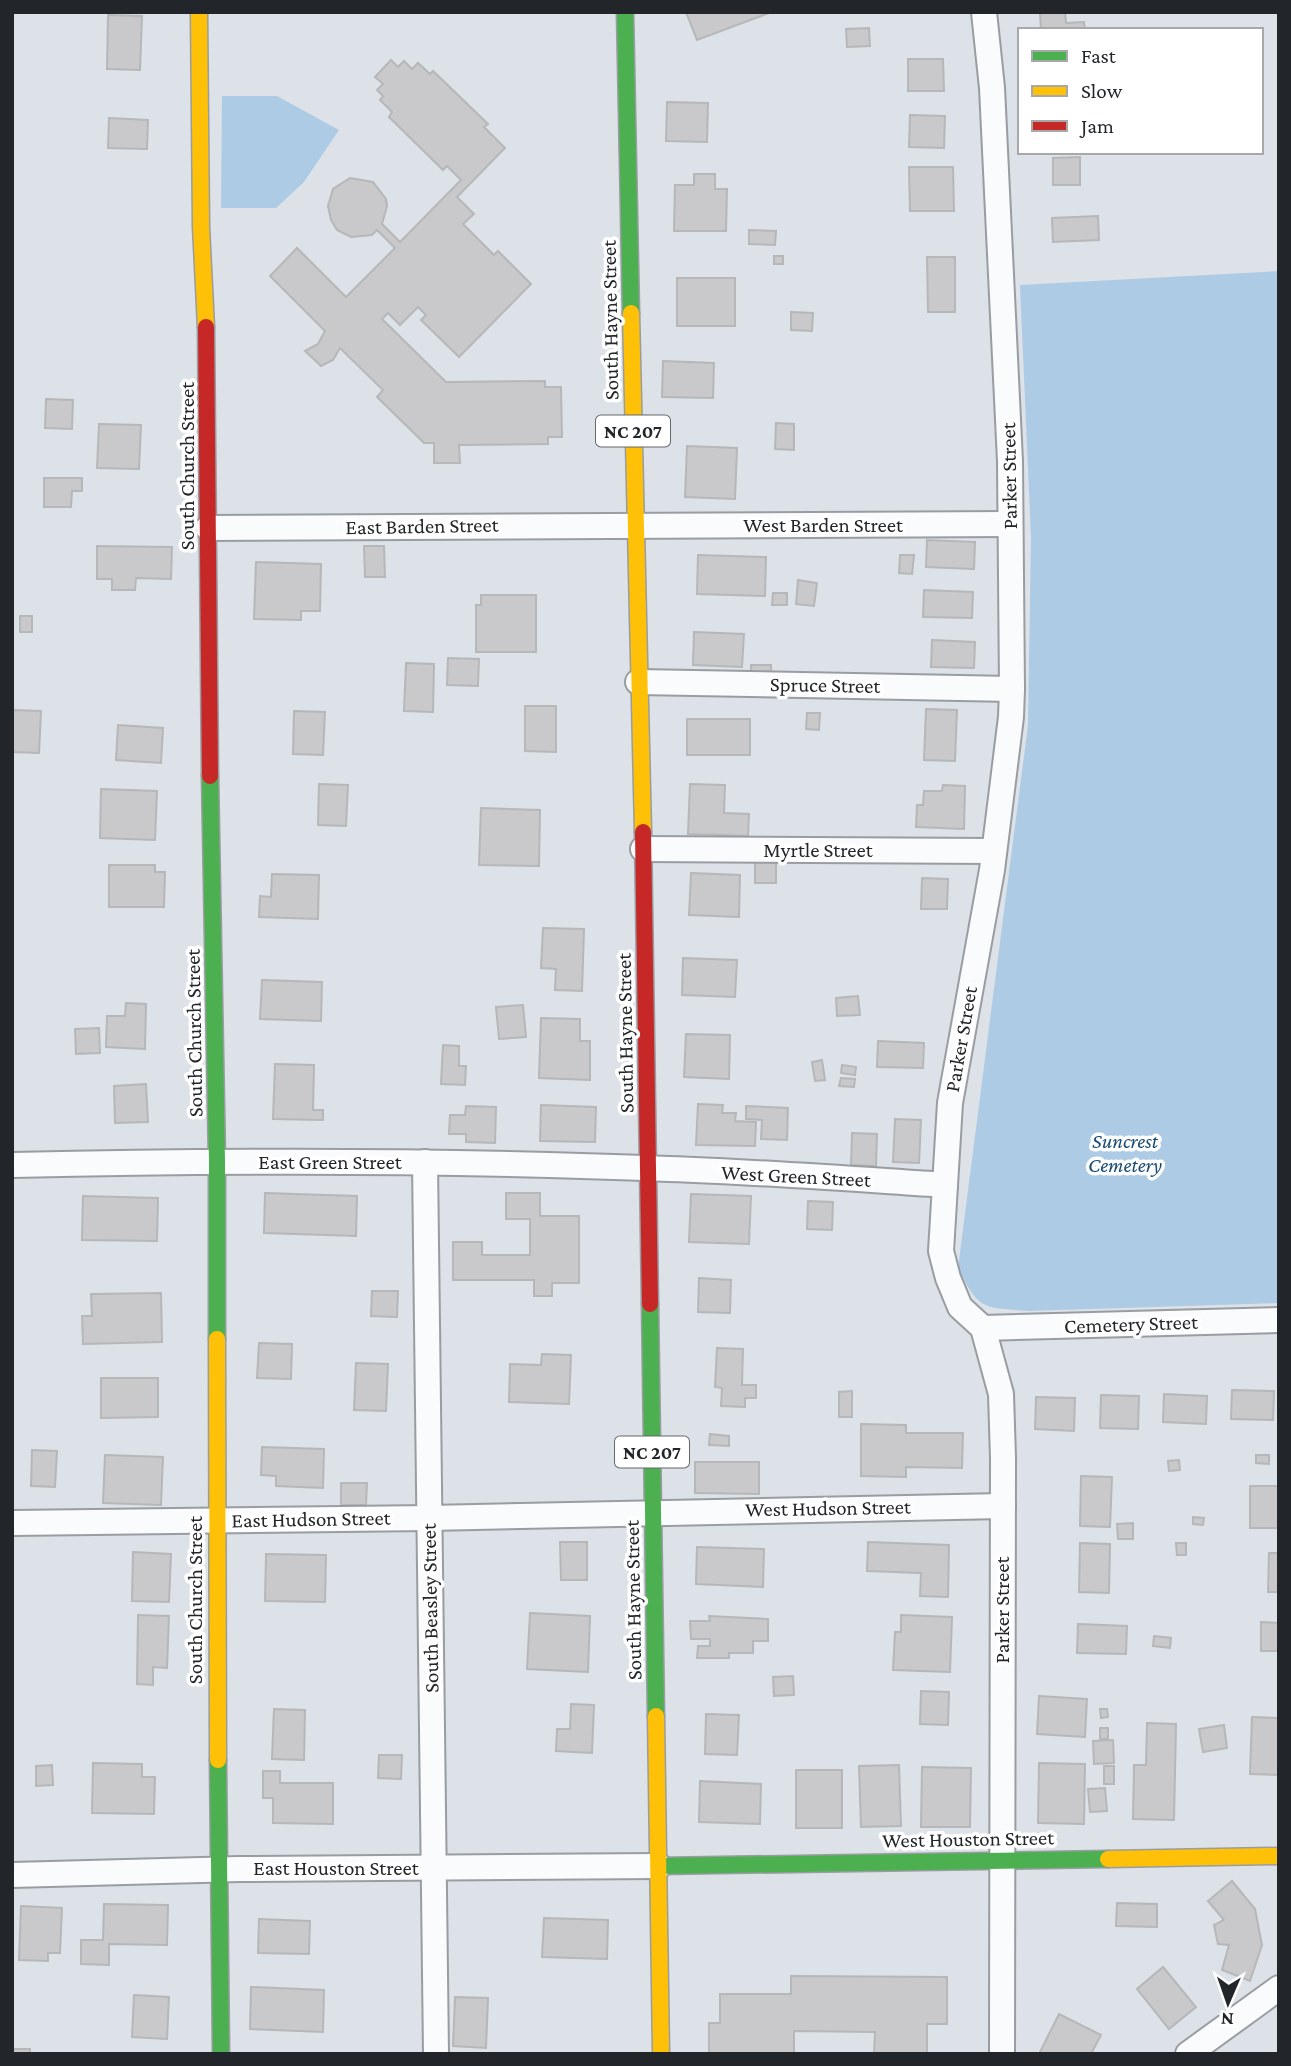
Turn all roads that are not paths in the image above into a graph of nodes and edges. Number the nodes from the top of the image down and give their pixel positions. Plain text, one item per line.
1 (199, 12) edge
2 (625, 12) edge
3 (984, 12) edge
4 (1010, 524) junction
5 (637, 525) junction
6 (208, 528) junction
7 (638, 682) junction
8 (1012, 689) junction
9 (643, 849) junction
10 (994, 851) junction
11 (217, 1161) junction
12 (425, 1163) junction
13 (12, 1165) edge
14 (648, 1168) junction
15 (945, 1185) junction
16 (1279, 1320) edge
17 (983, 1328) junction
18 (1003, 1506) junction
19 (653, 1512) junction
20 (429, 1518) junction
21 (216, 1520) junction
22 (12, 1524) edge
23 (1279, 1856) edge
24 (1001, 1858) junction
25 (659, 1866) junction
26 (434, 1867) junction
27 (219, 1869) junction
28 (12, 1875) edge
29 (1279, 1988) edge
30 (221, 2054) edge
31 (436, 2054) edge
32 (661, 2054) edge
33 (1002, 2054) edge
34 (1188, 2054) edge

1 - 6 street, South Church Street
2 - 5 street, South Hayne Street / NC 207
3 - 4 street, Parker Street
4 - 5 street, West Barden Street
4 - 8 street, Parker Street
5 - 6 street, East Barden Street
5 - 7 street, South Hayne Street / NC 207
6 - 11 street, South Church Street
7 - 8 street, Spruce Street
7 - 9 street, South Hayne Street / NC 207
8 - 10 street, Parker Street
9 - 10 street, Myrtle Street
9 - 14 street, South Hayne Street / NC 207
10 - 15 street, Parker Street
11 - 12 street, East Green Street
11 - 13 street, East Green Street
11 - 21 street, South Church Street
12 - 14 street, East Green Street
12 - 20 street, South Beasley Street
14 - 15 street, West Green Street
14 - 19 street, South Hayne Street / NC 207
15 - 17 street, Parker Street
16 - 17 street, Cemetery Street
17 - 18 street, Parker Street
18 - 19 street, West Hudson Street
18 - 24 street, Parker Street
19 - 20 street, East Hudson Street
19 - 25 street, South Hayne Street / NC 207
20 - 21 street, East Hudson Street
20 - 26 street, South Beasley Street
21 - 22 street, East Hudson Street
21 - 27 street, South Church Street
23 - 24 street, West Houston Street
24 - 25 street, West Houston Street
24 - 33 street, Parker Street
25 - 26 street, East Houston Street
25 - 32 street, South Hayne Street / NC 207
26 - 27 street, East Houston Street
26 - 31 street, South Beasley Street
27 - 28 street, East Houston Street
27 - 30 street, South Church Street
29 - 34 street

